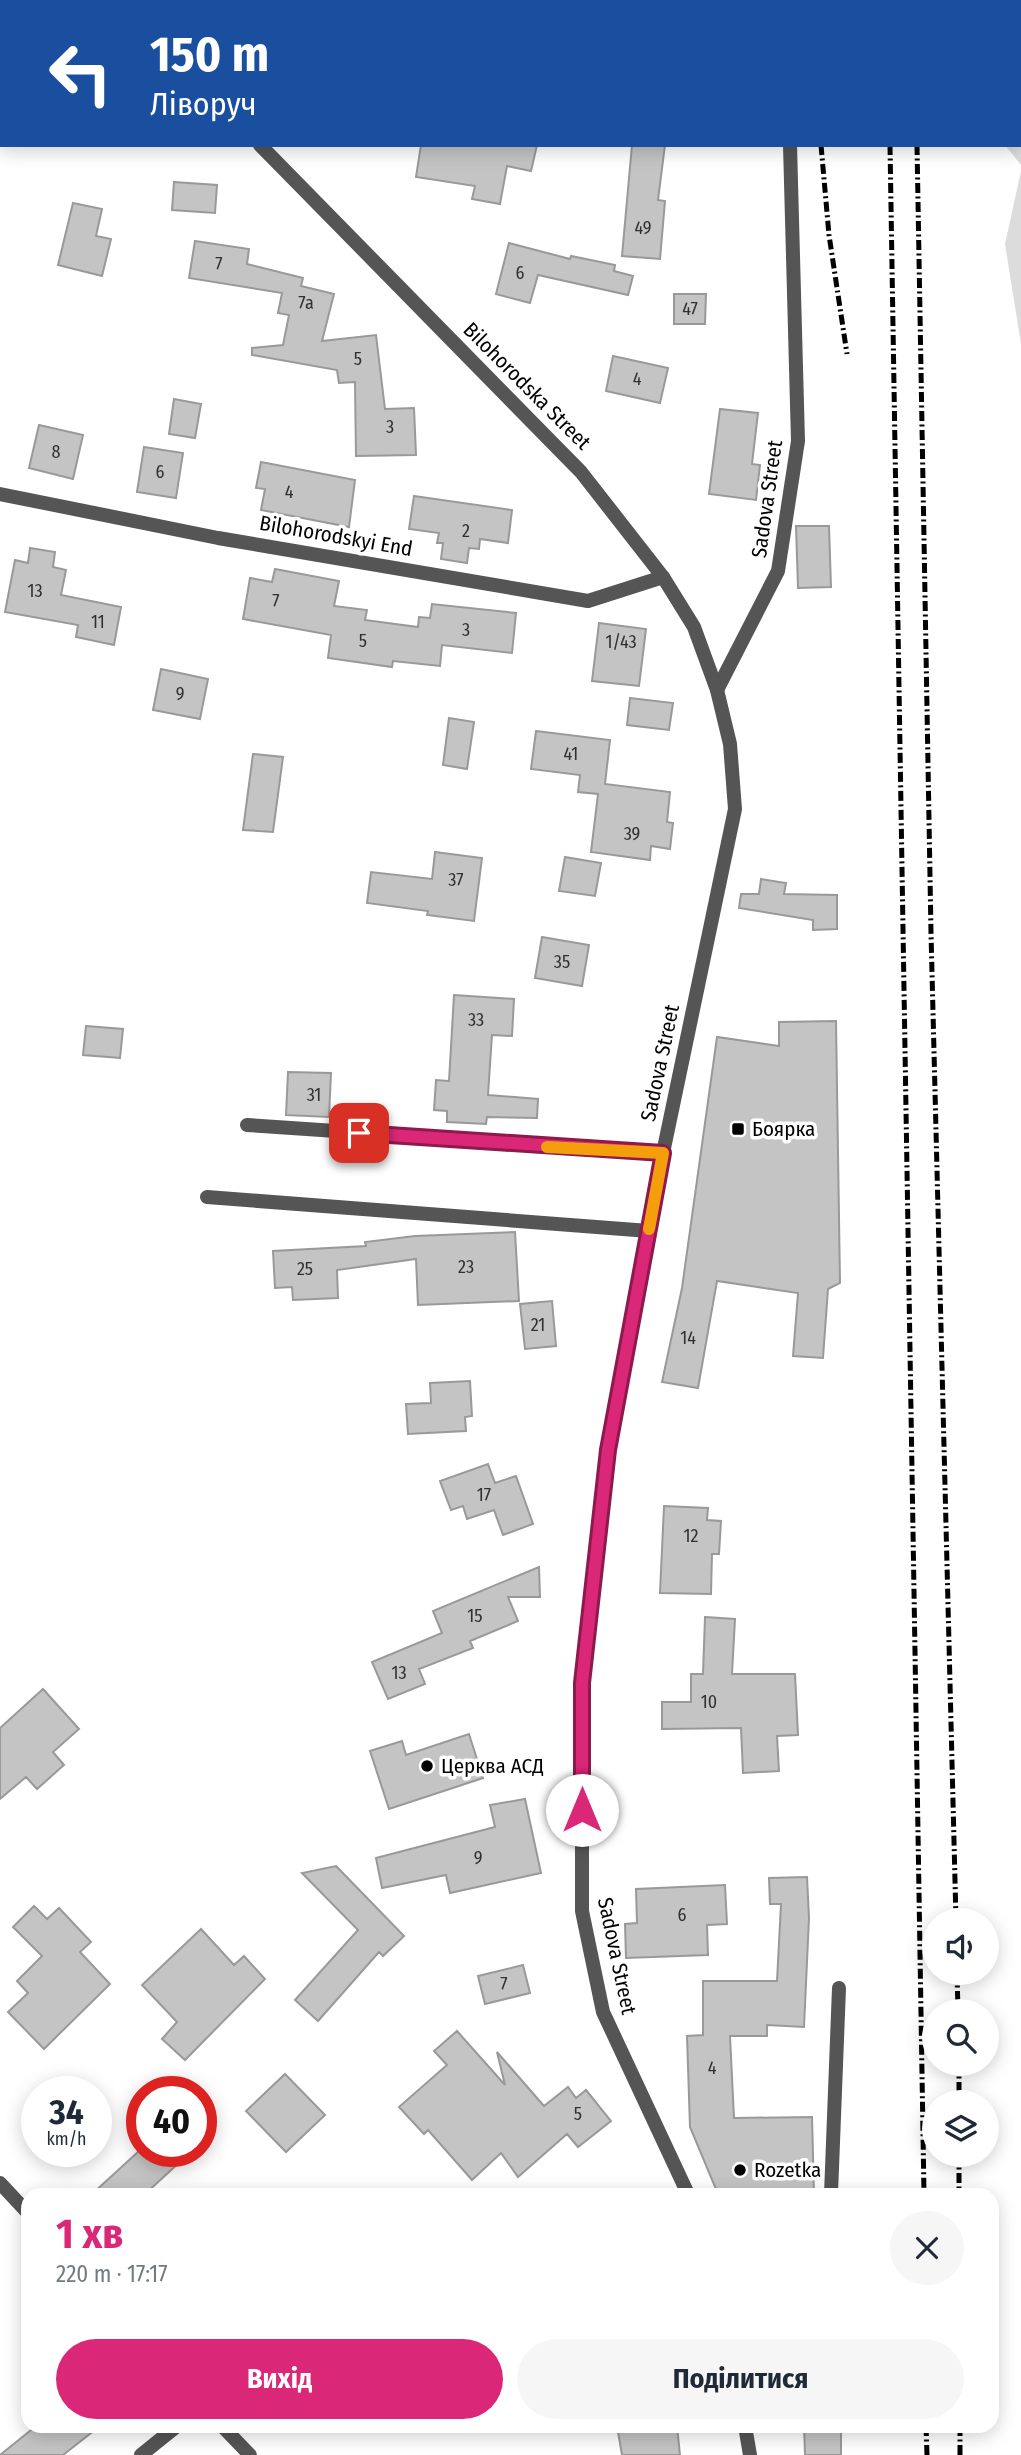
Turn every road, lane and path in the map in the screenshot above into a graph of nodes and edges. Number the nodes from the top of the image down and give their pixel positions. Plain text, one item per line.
1 (262, 147) edge
2 (790, 147) edge
3 (0, 494) edge
4 (663, 577) junction
5 (717, 690) junction
6 (247, 1125) dead end
7 (663, 1153) junction
8 (207, 1197) dead end
9 (649, 1231) junction
10 (839, 1988) dead end
11 (0, 2183) edge
12 (685, 2188) edge
13 (831, 2188) edge
14 (21, 2206) edge
15 (168, 2433) edge
16 (229, 2433) edge
17 (746, 2433) edge
18 (141, 2455) edge
19 (250, 2455) edge
20 (750, 2455) edge

1 - 4 street, Bilohorodska Street
2 - 5 street, Sadova Street
3 - 4 street, Bilohorodskyi End
4 - 5 street, Bilohorodska Street
5 - 7 street, Sadova Street
6 - 7 street
7 - 9 street, Sadova Street
8 - 9 street
9 - 12 street, Sadova Street
10 - 13 street
11 - 14 street
15 - 18 street
16 - 19 street
17 - 20 street

